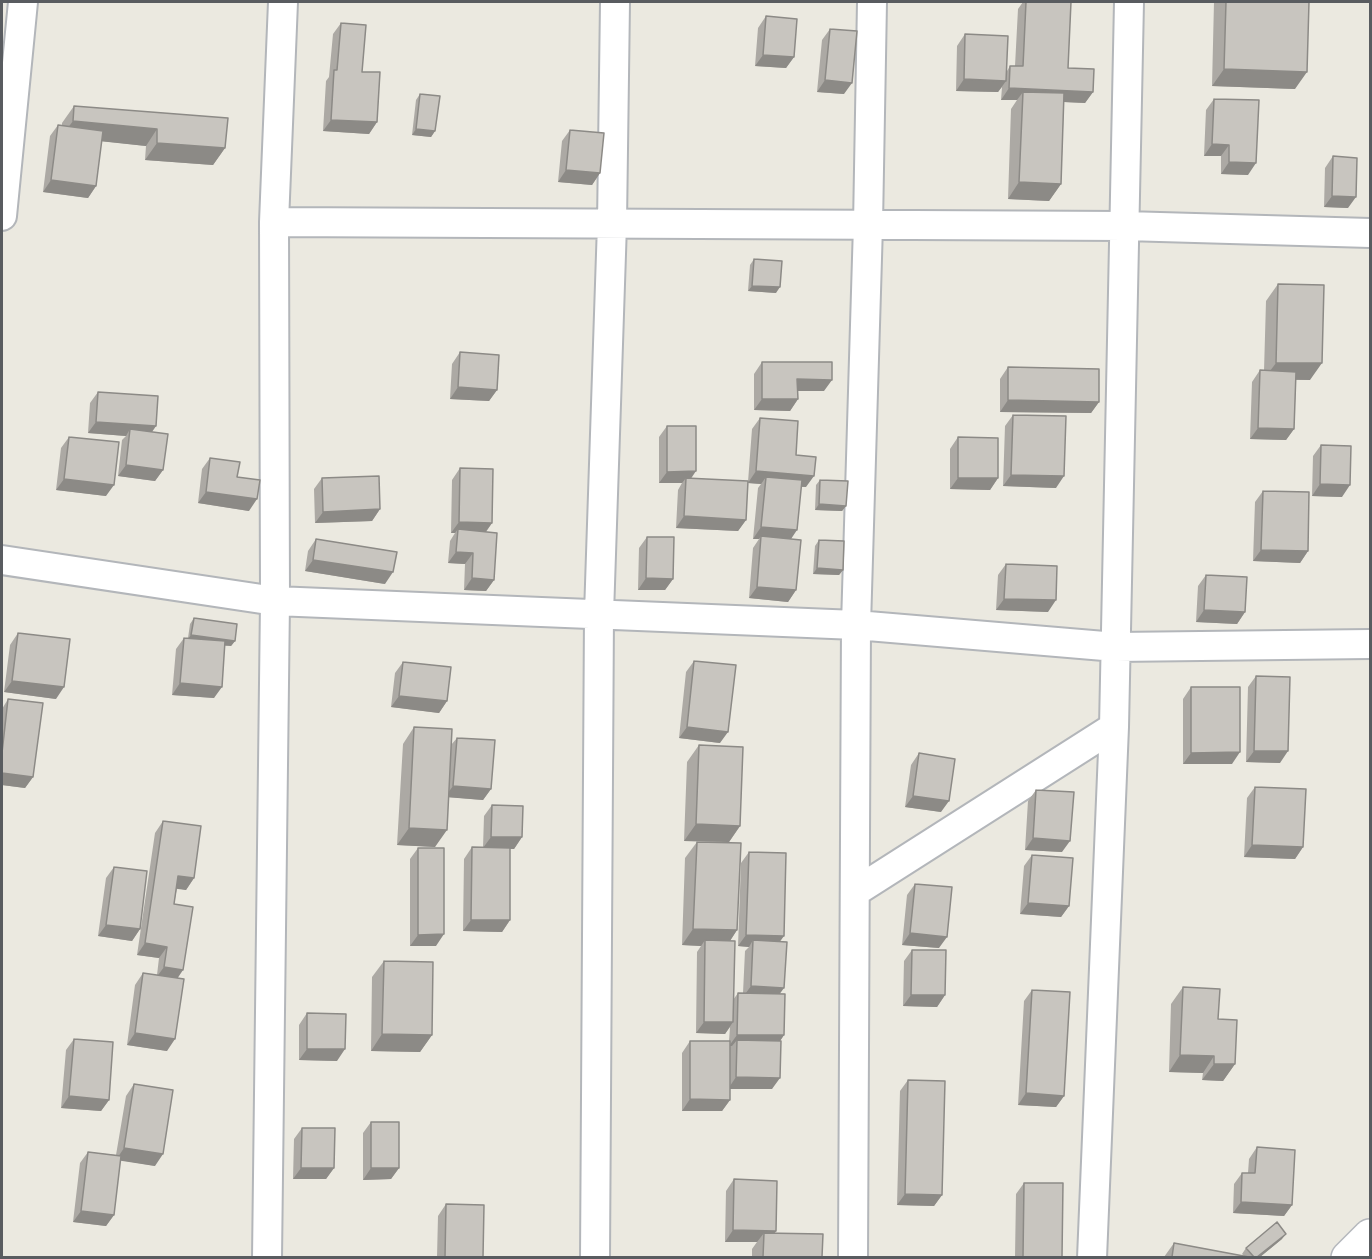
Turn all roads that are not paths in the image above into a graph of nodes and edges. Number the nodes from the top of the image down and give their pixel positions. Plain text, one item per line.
1 (23, 2) edge
2 (283, 2) edge
3 (615, 2) edge
4 (872, 2) edge
5 (1129, 2) edge
6 (2, 216) edge
7 (274, 222) junction
8 (612, 224) junction
9 (868, 225) junction
10 (1125, 226) junction
11 (1371, 233) edge
12 (2, 560) edge
13 (275, 601) junction
14 (599, 614) junction
15 (856, 625) junction
16 (1371, 644) edge
17 (1116, 647) junction
18 (1114, 727) junction
19 (855, 892) junction
20 (1371, 1236) edge
21 (267, 1257) edge
22 (595, 1257) edge
23 (853, 1257) edge
24 (1092, 1257) edge
25 (1348, 1257) edge

1 - 6 street
2 - 7 street
3 - 8 street
4 - 9 street
5 - 10 street
7 - 8 street
7 - 13 street
8 - 9 street
8 - 14 street
9 - 10 street
9 - 15 street
10 - 11 street
10 - 17 street
12 - 13 street
13 - 14 street
13 - 21 street
14 - 15 street
14 - 22 street
15 - 17 street
15 - 19 street
16 - 17 street
17 - 18 street
18 - 19 street
18 - 24 street
19 - 23 street
20 - 25 main road

